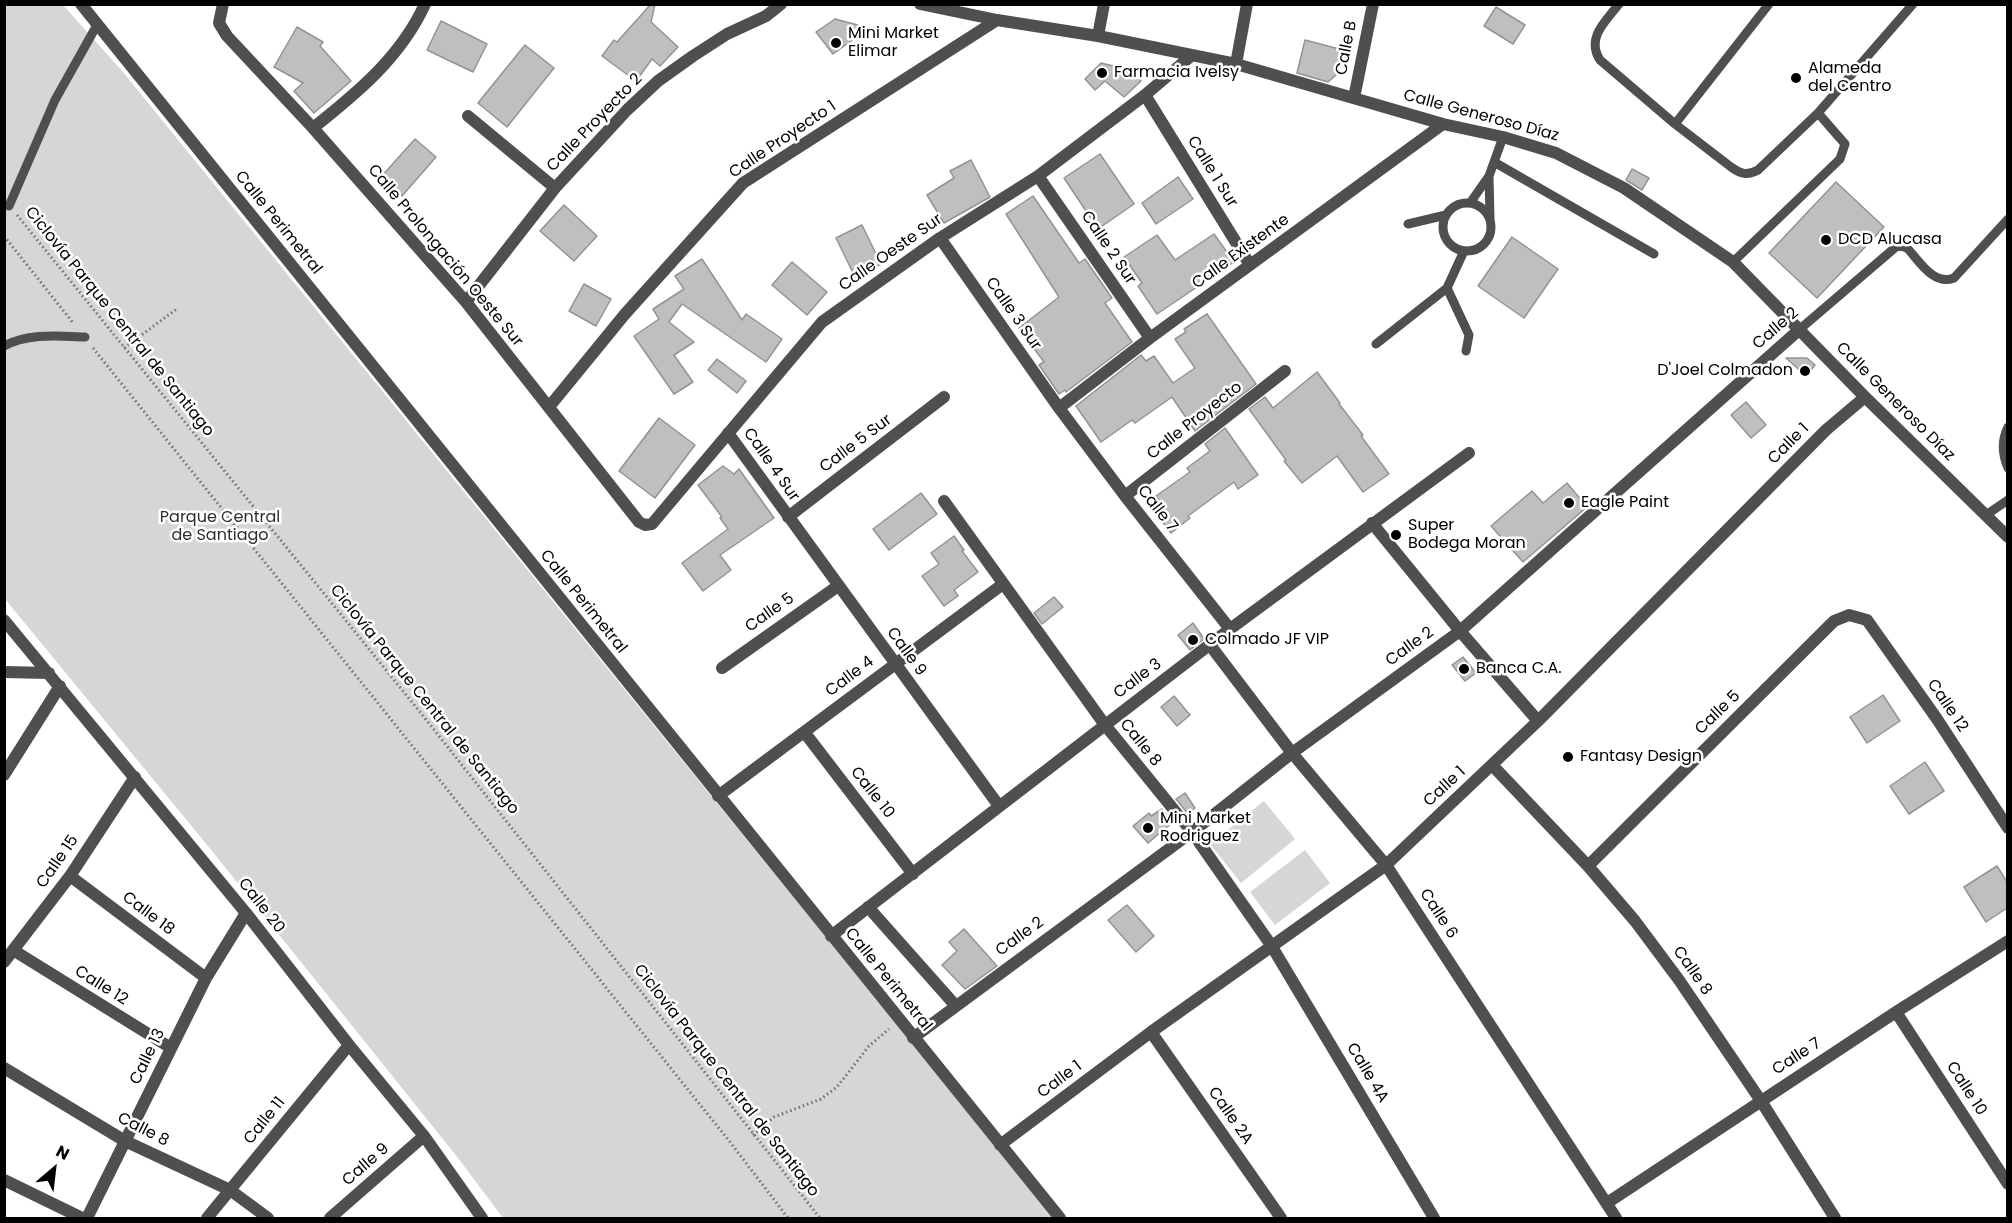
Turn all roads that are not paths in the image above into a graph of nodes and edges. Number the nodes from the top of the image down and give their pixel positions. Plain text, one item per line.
1 (81, 4) edge
2 (223, 4) edge
3 (425, 4) edge
4 (781, 4) edge
5 (920, 4) edge
6 (1104, 4) edge
7 (1247, 4) edge
8 (1372, 4) edge
9 (1619, 4) edge
10 (1769, 4) edge
11 (1912, 4) edge
12 (962, 8) edge
13 (997, 20) junction
14 (98, 25) junction
15 (1098, 36) junction
16 (1191, 56) junction
17 (1236, 64) junction
18 (1145, 96) junction
19 (1354, 98) junction
20 (1818, 113) junction
21 (468, 116) dead end
22 (1443, 124) junction
23 (1675, 124) junction
24 (313, 128) junction
25 (1503, 137) junction
26 (1494, 162) junction
27 (1038, 176) junction
28 (1489, 176) junction
29 (555, 188) junction
30 (1470, 203) junction
31 (9, 206) road end
32 (1446, 215) junction
33 (2007, 219) edge
34 (1490, 220) junction
35 (1408, 224) dead end
36 (940, 238) junction
37 (1464, 251) junction
38 (1654, 254) dead end
39 (1733, 262) junction
40 (1251, 265) junction
41 (1448, 288) junction
42 (466, 302) junction
43 (1800, 329) junction
44 (85, 337) road end
45 (1150, 338) junction
46 (1376, 344) dead end
47 (4, 346) edge
48 (1466, 351) dead end
49 (1285, 371) dead end
50 (1865, 397) junction
51 (944, 398) dead end
52 (549, 407) junction
53 (1059, 408) junction
54 (2007, 427) edge
55 (728, 432) junction
56 (1469, 453) dead end
57 (2007, 468) edge
58 (1125, 496) junction
59 (2007, 500) edge
60 (944, 501) dead end
61 (1986, 515) junction
62 (788, 517) junction
63 (1372, 523) junction
64 (652, 524) joint
65 (2007, 537) edge
66 (1003, 584) junction
67 (838, 586) junction
68 (1849, 615) joint
69 (4, 620) edge
70 (1230, 629) junction
71 (1460, 631) junction
72 (1210, 645) junction
73 (894, 664) junction
74 (722, 668) dead end
75 (4, 672) edge
76 (49, 673) junction
77 (60, 686) junction
78 (1538, 721) junction
79 (1105, 725) junction
80 (804, 733) junction
81 (1292, 753) junction
82 (1493, 766) junction
83 (4, 776) edge
84 (135, 777) junction
85 (718, 796) junction
86 (999, 806) junction
87 (2007, 828) edge
88 (1192, 832) junction
89 (1386, 865) junction
90 (1588, 866) junction
91 (913, 874) junction
92 (70, 876) junction
93 (868, 907) junction
94 (246, 913) junction
95 (831, 936) junction
96 (2007, 941) edge
97 (1271, 945) junction
98 (13, 950) junction
99 (4, 962) edge
100 (206, 978) junction
101 (955, 1005) junction
102 (1896, 1012) junction
103 (1151, 1032) junction
104 (913, 1038) junction
105 (348, 1045) junction
106 (171, 1048) junction
107 (4, 1068) edge
108 (1761, 1101) junction
109 (424, 1136) junction
110 (125, 1141) junction
111 (1000, 1145) junction
112 (4, 1180) edge
113 (2007, 1184) edge
114 (230, 1190) junction
115 (1607, 1203) junction
116 (479, 1217) edge
117 (82, 1218) edge
118 (87, 1218) edge
119 (207, 1218) edge
120 (268, 1218) edge
121 (330, 1218) edge
122 (1060, 1218) edge
123 (1281, 1218) edge
124 (1434, 1218) edge
125 (1616, 1218) edge
126 (1835, 1218) edge

1 - 14 street, Calle Perimetral
2 - 24 street, Calle Prolongación Oeste Sur
3 - 24 street
4 - 29 street, Calle Proyecto 2
5 - 12 street, Calle Generoso Díaz
6 - 15 street
7 - 17 street
8 - 19 street, Calle B
9 - 23 lane
10 - 23 lane
11 - 20 lane
12 - 13 street, Calle Generoso Díaz
13 - 15 street, Calle Generoso Díaz
13 - 52 street, Calle Proyecto 1
14 - 31 lane
14 - 85 street, Calle Perimetral
15 - 16 street, Calle Generoso Díaz
16 - 17 street, Calle Generoso Díaz
16 - 18 street, Calle Oeste Sur
17 - 19 street, Calle Generoso Díaz
18 - 27 street, Calle Oeste Sur
18 - 40 street, Calle 1 Sur
19 - 22 street, Calle Generoso Díaz
20 - 23 lane
20 - 39 lane
21 - 29 street
22 - 25 street, Calle Generoso Díaz
22 - 40 street, Calle Existente
24 - 42 street, Calle Prolongación Oeste Sur
25 - 26 lane
25 - 39 street, Calle Generoso Díaz
26 - 28 lane
26 - 38 lane
27 - 36 street, Calle Oeste Sur
27 - 45 street, Calle 2 Sur
28 - 30 lane
28 - 34 lane
29 - 42 street, Calle Proyecto 2
30 - 32 lane
30 - 34 lane
32 - 35 lane
32 - 37 lane
33 - 43 lane, Calle 2
34 - 37 lane
36 - 53 street, Calle 3 Sur
36 - 55 street, Calle Oeste Sur
37 - 41 lane
39 - 43 street, Calle Generoso Díaz
40 - 45 street, Calle Existente
41 - 46 lane
41 - 48 lane
42 - 52 street, Calle Prolongación Oeste Sur
43 - 50 street, Calle Generoso Díaz
43 - 71 street, Calle 2
44 - 47 lane
45 - 53 street, Calle Existente
49 - 58 street, Calle Proyecto
50 - 61 street, Calle Generoso Díaz
50 - 78 street, Calle 1
51 - 62 street, Calle 5 Sur
52 - 64 street, Calle Prolongación Oeste Sur
53 - 58 street, Calle 7
54 - 57 lane
55 - 62 street, Calle 4 Sur
55 - 64 street, Calle Oeste Sur
56 - 63 street, Calle 3
58 - 70 street, Calle 7
59 - 61 lane
60 - 66 street, Calle 8
61 - 65 street, Calle Generoso Díaz
62 - 67 street, Calle 9
63 - 70 street, Calle 3
63 - 71 street
66 - 73 street, Calle 4
66 - 79 street, Calle 8
67 - 73 street, Calle 9
67 - 74 street, Calle 5
68 - 87 street, Calle 12
68 - 90 street, Calle 5
69 - 76 street, Calle 20
70 - 72 street, Calle 3
71 - 78 street
71 - 81 street, Calle 2
72 - 79 street, Calle 3
72 - 81 street, Calle 6
73 - 80 street, Calle 4
73 - 86 street, Calle 9
75 - 76 street
76 - 77 street, Calle 20
77 - 83 street
77 - 84 street, Calle 20
78 - 82 street, Calle 1
79 - 86 street, Calle 3
79 - 88 street, Calle 8
80 - 85 street, Calle 4
80 - 91 street, Calle 10
81 - 88 street, Calle 2
81 - 89 street, Calle 6
82 - 89 street, Calle 1
82 - 90 street, Calle 8
84 - 92 street, Calle 15
84 - 94 street, Calle 20
85 - 95 street, Calle Perimetral
86 - 91 street, Calle 3
88 - 97 street, Calle 8
88 - 101 street, Calle 2
89 - 97 street, Calle 1
89 - 115 street, Calle 6
90 - 108 street, Calle 8
91 - 93 street, Calle 3
92 - 98 street, Calle 15
92 - 100 street, Calle 18
93 - 95 street, Calle 3
93 - 101 street
94 - 100 street, Calle 13
94 - 105 street, Calle 20
95 - 104 street, Calle Perimetral
96 - 102 street, Calle 7
97 - 103 street, Calle 1
97 - 124 street, Calle 4A
98 - 99 street, Calle 15
98 - 106 street, Calle 12
100 - 106 street, Calle 13
101 - 104 street, Calle 2
102 - 108 street, Calle 7
102 - 113 street, Calle 10
103 - 111 street, Calle 1
103 - 123 street, Calle 2A
104 - 111 street, Calle Perimetral
105 - 109 street, Calle 20
105 - 114 street, Calle 11
106 - 110 street, Calle 13
107 - 110 street, Calle 8
108 - 115 street, Calle 7
108 - 126 street, Calle 8
109 - 116 street, Calle 20
109 - 121 street, Calle 9
110 - 114 street, Calle 8
110 - 118 street, Calle 13
111 - 122 street, Calle Perimetral
112 - 117 street
114 - 119 street, Calle 11
114 - 120 street, Calle 8
115 - 125 street, Calle 6

